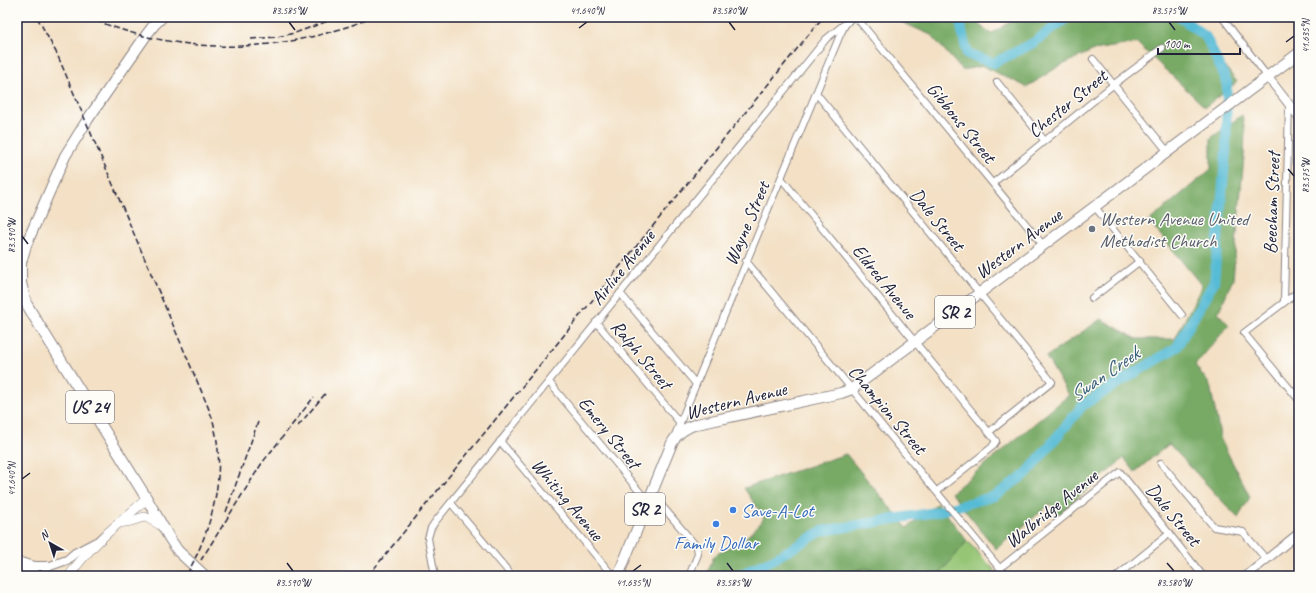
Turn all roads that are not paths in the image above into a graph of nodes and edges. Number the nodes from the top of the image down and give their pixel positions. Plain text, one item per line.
1 (160, 17) edge
2 (856, 17) edge
3 (1222, 17) edge
4 (850, 19) edge
5 (1162, 48) dead end
6 (1299, 52) edge
7 (1093, 60) dead end
8 (1268, 76) junction
9 (997, 82) dead end
10 (1113, 85) junction
11 (816, 93) junction
12 (1289, 104) junction
13 (1299, 117) edge
14 (1044, 140) junction
15 (1168, 152) junction
16 (781, 178) junction
17 (993, 183) junction
18 (1095, 207) junction
19 (1043, 245) junction
20 (746, 261) junction
21 (1140, 261) junction
22 (1299, 291) edge
23 (620, 293) junction
24 (980, 293) junction
25 (1092, 298) dead end
26 (1284, 302) junction
27 (1182, 314) dead end
28 (596, 322) junction
29 (915, 342) junction
30 (549, 382) junction
31 (696, 384) junction
32 (852, 389) junction
33 (1296, 391) edge
34 (1299, 400) edge
35 (680, 423) junction
36 (989, 432) junction
37 (500, 440) junction
38 (672, 442) junction
39 (1161, 464) dead end
40 (1120, 472) joint
41 (937, 491) junction
42 (650, 497) junction
43 (147, 500) junction
44 (451, 503) junction
45 (119, 523) junction
46 (162, 526) junction
47 (1170, 533) junction
48 (1299, 533) edge
49 (98, 540) junction
50 (1266, 560) junction
51 (17, 561) edge
52 (17, 565) edge
53 (1000, 568) junction
54 (40, 576) edge
55 (69, 576) edge
56 (205, 576) edge
57 (435, 576) edge
58 (512, 576) edge
59 (613, 576) edge
60 (618, 576) edge
61 (689, 576) edge
62 (1006, 576) edge
63 (1117, 576) edge
64 (1204, 576) edge
65 (1246, 576) edge

1 - 43 main road, US 24
2 - 17 street, Gibbons Street
3 - 8 street
4 - 11 street, Wayne Street
4 - 23 street, Airline Avenue
5 - 10 street, Chester Street
6 - 8 main road, Western Avenue / SR 2
7 - 10 street
8 - 12 street
8 - 15 main road, Western Avenue / SR 2
9 - 14 street
10 - 14 street, Chester Street
10 - 15 street
11 - 16 street, Wayne Street
11 - 24 street, Dale Street
12 - 13 street
12 - 26 street, Beecham Street
14 - 17 street, Chester Street
15 - 18 main road, Western Avenue / SR 2
16 - 20 street, Wayne Street
16 - 29 street, Eldred Avenue
17 - 19 street, Gibbons Street
18 - 19 main road, Western Avenue / SR 2
18 - 21 street
19 - 24 main road, Western Avenue / SR 2
20 - 31 street, Wayne Street
20 - 32 street, Champion Street
21 - 25 street
21 - 27 street
22 - 26 street
23 - 28 street, Airline Avenue
23 - 31 street
24 - 29 main road, Western Avenue / SR 2
24 - 36 street, Dale Street
26 - 33 street
28 - 30 street, Airline Avenue
28 - 35 street, Ralph Street
29 - 32 main road, Western Avenue / SR 2
29 - 36 street, Eldred Avenue
30 - 37 street, Airline Avenue
30 - 42 street, Emery Street
31 - 35 street, Wayne Street
32 - 38 main road, Western Avenue / SR 2
32 - 41 street, Champion Street
33 - 34 street
35 - 38 street, Wayne Street
36 - 41 street, Eldred Avenue
37 - 44 street, Airline Avenue
37 - 59 street, Whiting Avenue
38 - 42 main road, SR 2
39 - 50 street
40 - 47 street, Dale Street
40 - 53 street, Walbridge Avenue
41 - 53 street, Champion Street
42 - 60 main road, SR 2
42 - 61 street, Emery Street
43 - 45 main road
43 - 46 main road, US 24
44 - 57 street, Airline Avenue
44 - 58 street
45 - 46 main road
45 - 49 main road
46 - 56 main road, US 24
47 - 63 street
47 - 64 street, Dale Street
48 - 50 street
49 - 51 street
49 - 55 main road
50 - 65 street
52 - 54 street
53 - 62 street, Champion Street

